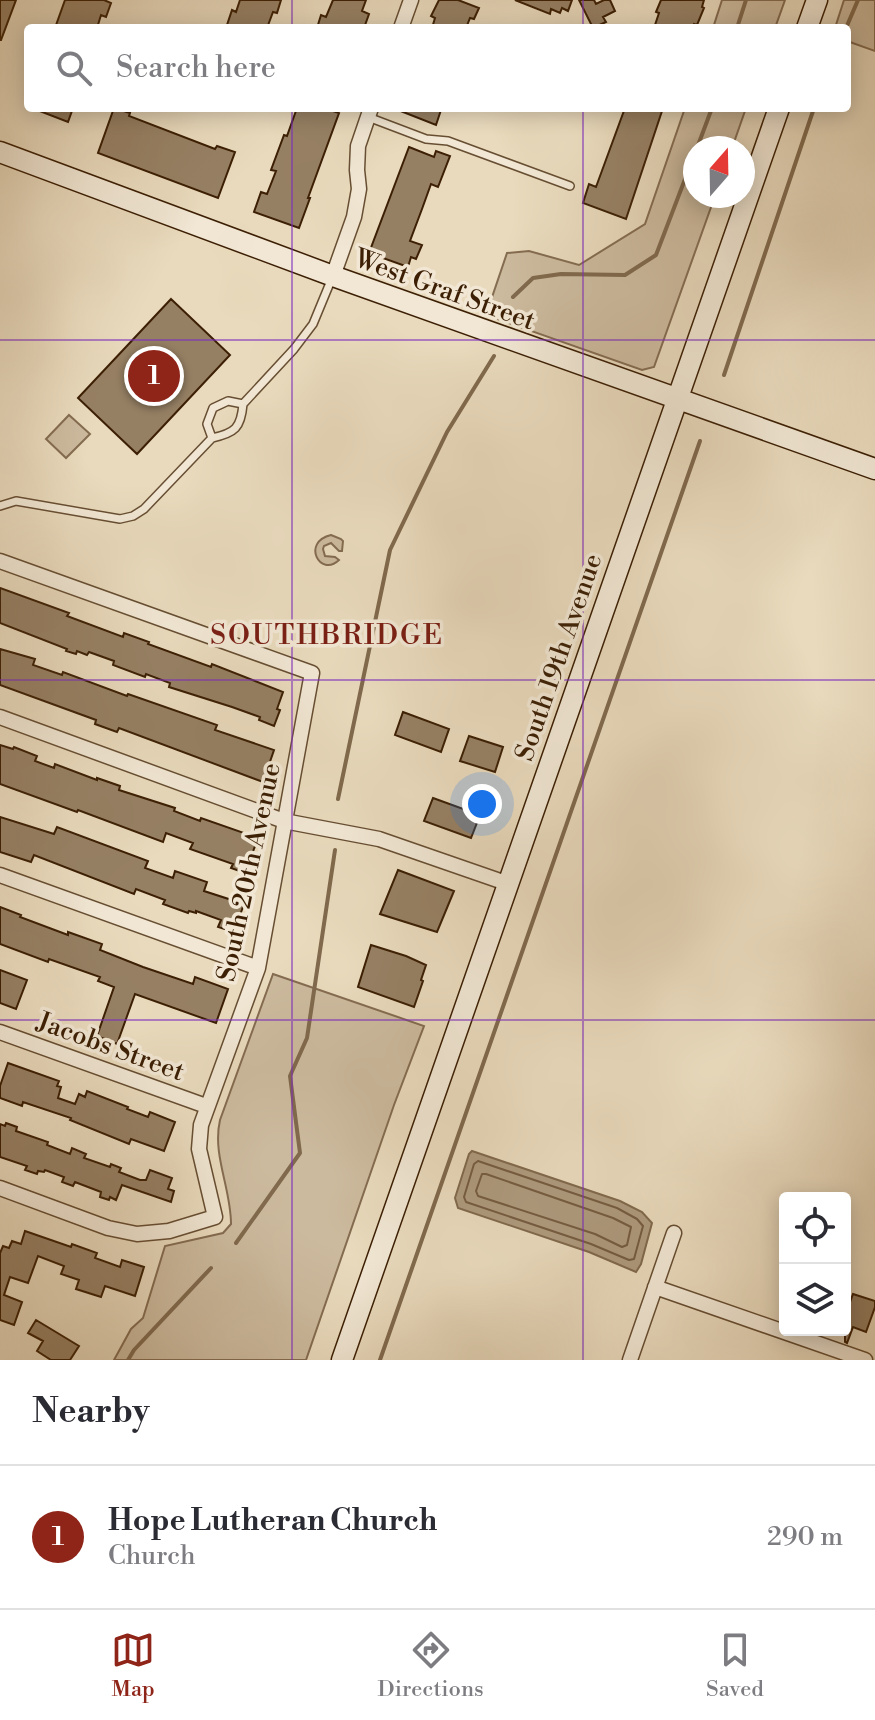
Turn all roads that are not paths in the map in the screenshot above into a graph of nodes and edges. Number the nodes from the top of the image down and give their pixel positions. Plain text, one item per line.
1 (411, 0) edge
2 (817, 0) edge
3 (402, 24) edge
4 (808, 24) edge
5 (778, 112) edge
6 (370, 113) edge
7 (0, 152) edge
8 (570, 186) dead end
9 (333, 276) junction
10 (676, 399) junction
11 (243, 404) junction
12 (212, 438) junction
13 (875, 469) edge
14 (0, 506) edge
15 (0, 561) edge
16 (0, 717) edge
17 (284, 821) junction
18 (0, 875) edge
19 (506, 883) junction
20 (258, 968) junction
21 (0, 1032) edge
22 (206, 1106) junction
23 (0, 1188) edge
24 (674, 1233) dead end
25 (655, 1287) junction
26 (342, 1360) edge
27 (630, 1360) edge
28 (865, 1360) edge

1 - 3 street
2 - 4 main road
5 - 10 main road, South 19th Avenue
6 - 8 lane
6 - 9 street
7 - 9 main road, West Graf Street
9 - 10 main road, West Graf Street
9 - 11 lane
10 - 13 main road, West Graf Street
10 - 19 main road, South 19th Avenue
11 - 12 lane
11 - 12 lane
12 - 14 lane
15 - 17 street, South 20th Avenue
16 - 17 street
17 - 19 street
17 - 20 street, South 20th Avenue
18 - 20 street
19 - 26 main road, South 19th Avenue
20 - 22 street, South 20th Avenue
21 - 22 street, Jacobs Street
22 - 23 street, South 20th Avenue
24 - 25 street
25 - 27 street
25 - 28 street

